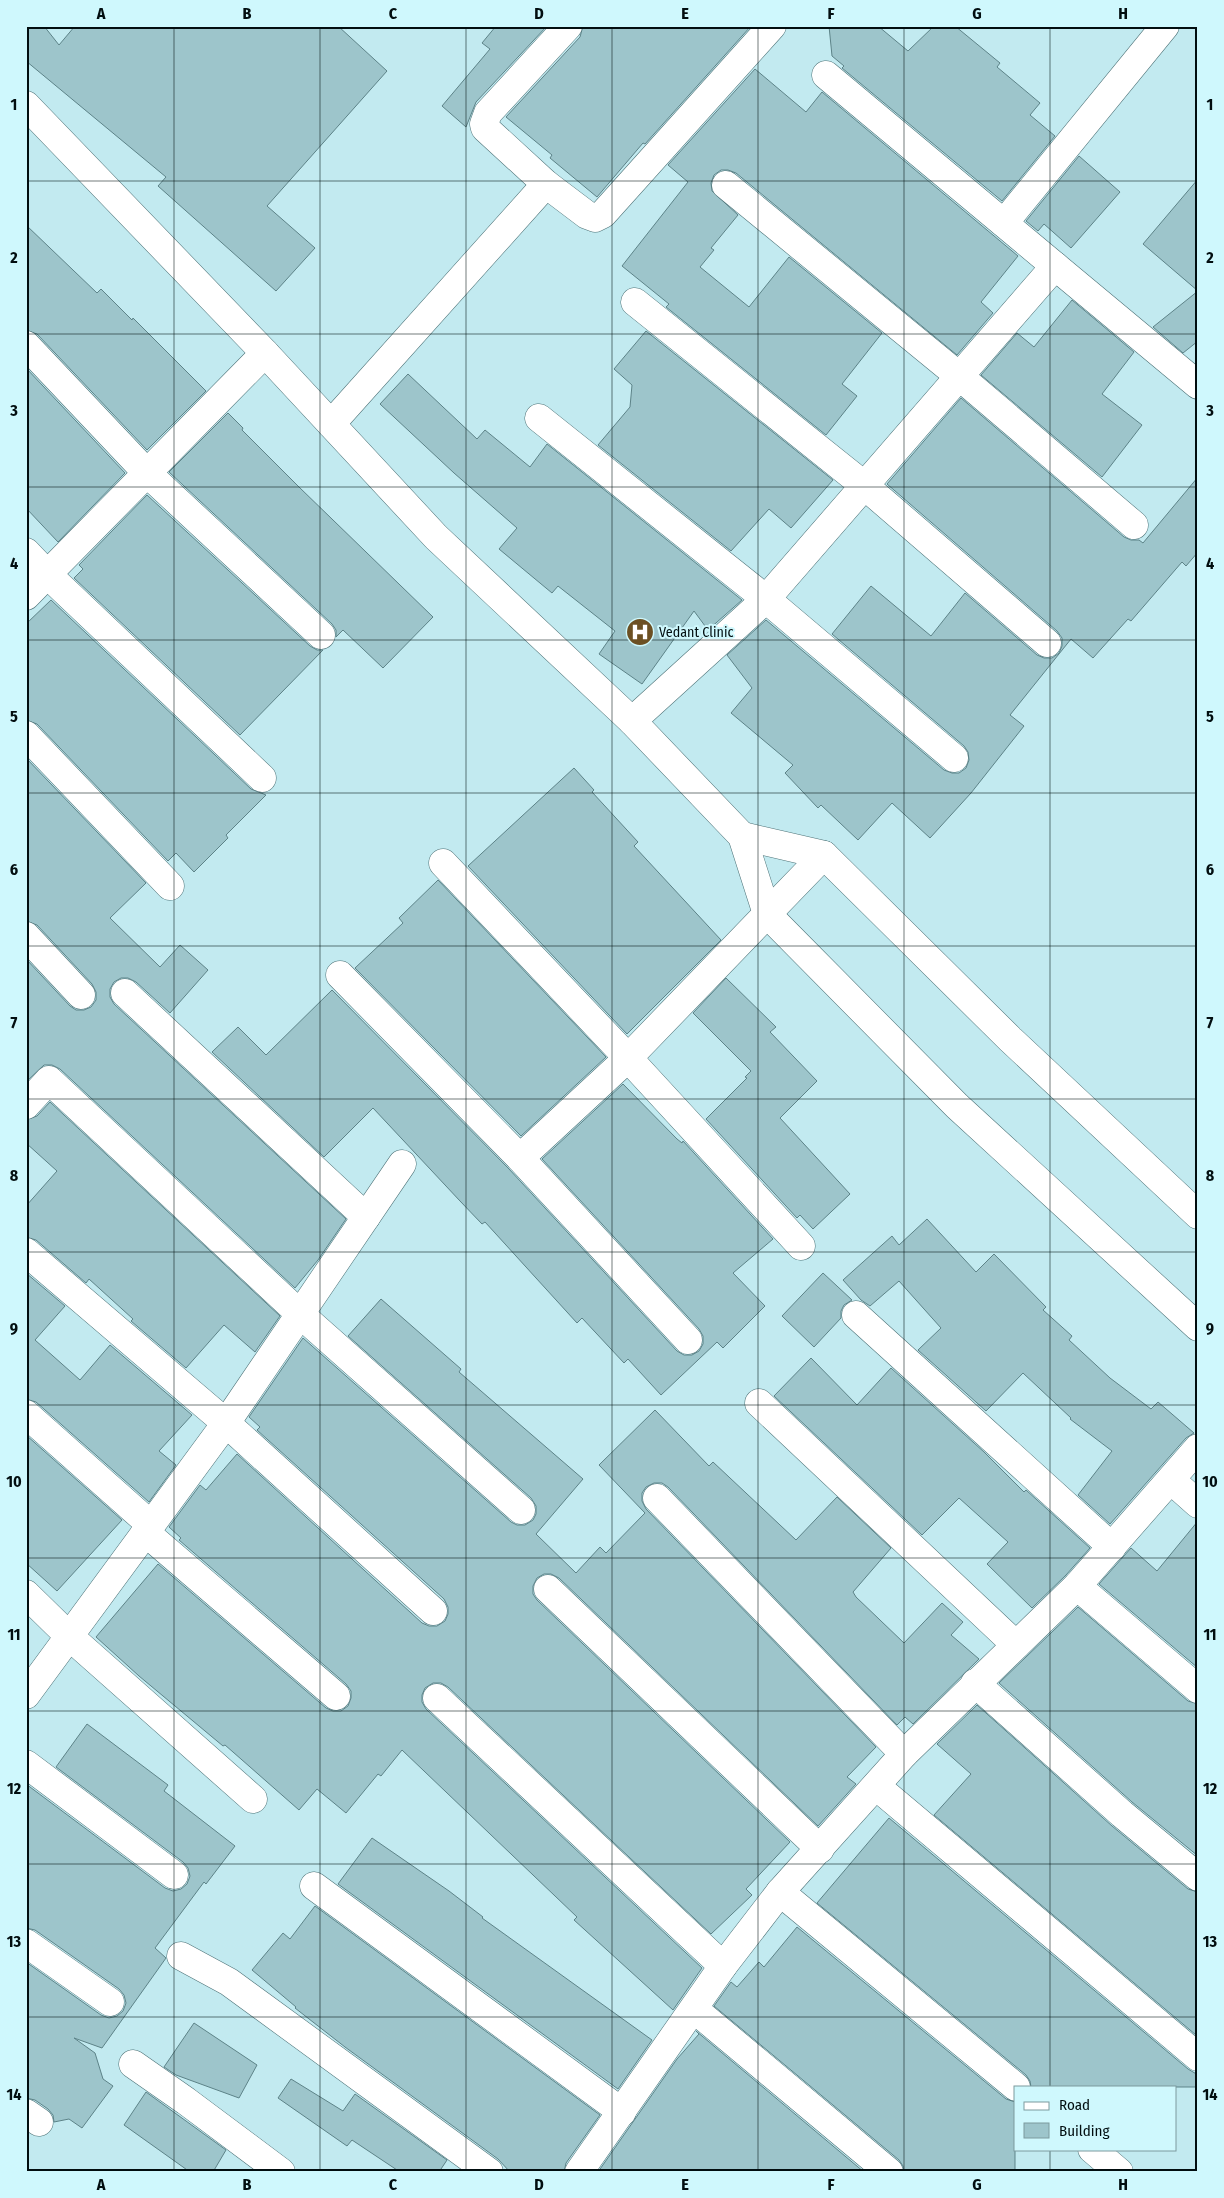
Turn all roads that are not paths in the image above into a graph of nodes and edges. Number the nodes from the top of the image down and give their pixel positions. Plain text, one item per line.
1 (568, 26) edge
2 (772, 26) edge
3 (1165, 26) edge
4 (826, 75) dead end
5 (26, 105) edge
6 (546, 184) junction
7 (726, 185) dead end
8 (1004, 223) junction
9 (1055, 266) junction
10 (636, 302) dead end
11 (26, 345) edge
12 (264, 352) junction
13 (959, 376) junction
14 (1198, 385) edge
15 (539, 418) dead end
16 (331, 424) junction
17 (147, 473) junction
18 (865, 486) junction
19 (1134, 525) dead end
20 (26, 552) edge
21 (48, 575) junction
22 (26, 596) edge
23 (766, 599) junction
24 (321, 635) dead end
25 (1047, 643) dead end
26 (632, 721) junction
27 (26, 735) edge
28 (954, 758) dead end
29 (262, 778) dead end
30 (742, 836) junction
31 (824, 855) junction
32 (443, 863) dead end
33 (170, 886) dead end
34 (767, 914) junction
35 (26, 936) edge
36 (340, 975) dead end
37 (125, 993) dead end
38 (81, 995) dead end
39 (628, 1058) junction
40 (26, 1105) edge
41 (520, 1158) junction
42 (402, 1164) dead end
43 (1198, 1215) edge
44 (366, 1217) junction
45 (801, 1246) dead end
46 (26, 1252) edge
47 (300, 1314) junction
48 (856, 1315) dead end
49 (1198, 1327) edge
50 (688, 1340) dead end
51 (759, 1403) dead end
52 (26, 1414) edge
53 (226, 1424) junction
54 (1198, 1448) edge
55 (1171, 1480) junction
56 (657, 1498) dead end
57 (1198, 1504) edge
58 (521, 1510) dead end
59 (148, 1528) junction
60 (1112, 1547) junction
61 (1077, 1586) junction
62 (548, 1589) dead end
63 (26, 1594) edge
64 (432, 1611) dead end
65 (69, 1636) junction
66 (1016, 1645) junction
67 (975, 1683) junction
68 (1198, 1689) edge
69 (26, 1695) edge
70 (336, 1696) dead end
71 (437, 1698) dead end
72 (904, 1754) junction
73 (26, 1764) edge
74 (876, 1786) junction
75 (253, 1799) dead end
76 (820, 1849) junction
77 (174, 1875) dead end
78 (1198, 1877) edge
79 (314, 1886) dead end
80 (780, 1892) junction
81 (26, 1943) edge
82 (181, 1956) dead end
83 (723, 1966) junction
84 (110, 2002) dead end
85 (694, 2009) junction
86 (1198, 2057) edge
87 (133, 2064) dead end
88 (1015, 2086) edge
89 (622, 2112) junction
90 (1093, 2150) edge
91 (281, 2172) edge
92 (489, 2172) edge
93 (579, 2172) edge
94 (889, 2172) edge
95 (1119, 2172) edge

1 - 6 street
2 - 6 street
3 - 8 street
4 - 8 street
5 - 12 street
6 - 16 street
7 - 13 street
8 - 9 street
9 - 13 street
9 - 14 street
10 - 18 street
11 - 17 street
12 - 16 street
12 - 17 street
13 - 18 street
13 - 19 street
15 - 23 street
16 - 26 street
17 - 21 street
17 - 24 street
18 - 23 street
18 - 25 street
20 - 21 street
21 - 22 street
21 - 29 street
23 - 26 street
23 - 28 street
26 - 30 street
27 - 33 street
30 - 31 street
30 - 34 street
31 - 34 street
31 - 43 street
32 - 39 street
34 - 39 street
34 - 49 street
35 - 38 street
36 - 41 street
37 - 44 street
39 - 41 street
39 - 45 street
40 - 47 street
41 - 50 street
42 - 44 street
44 - 47 street
46 - 53 street
47 - 53 street
47 - 58 street
48 - 60 street
51 - 66 street
52 - 59 street
53 - 59 street
53 - 64 street
54 - 55 street
55 - 57 street
55 - 60 street
56 - 72 street
59 - 65 street
59 - 70 street
60 - 61 street
61 - 66 street
61 - 68 street
62 - 76 street
63 - 65 street
65 - 69 street
65 - 75 street
66 - 67 street
67 - 72 street
67 - 78 street
71 - 83 street
72 - 74 street
73 - 77 street
74 - 76 street
74 - 86 street
76 - 80 street
79 - 89 street
80 - 83 street
80 - 88 street
81 - 84 street
82 - 92 street
83 - 85 street
85 - 89 street
85 - 94 street
87 - 91 street
89 - 93 street
90 - 95 street

